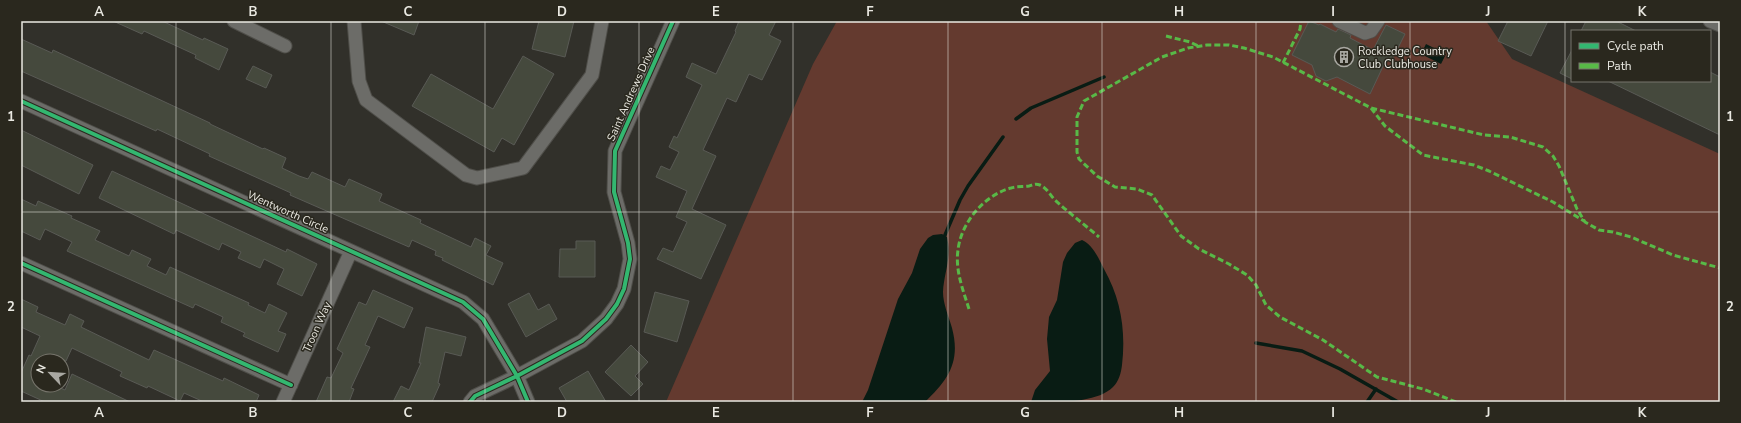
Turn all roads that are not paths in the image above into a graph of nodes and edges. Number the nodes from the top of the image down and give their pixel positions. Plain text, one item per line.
1 (234, 21) edge
2 (354, 21) edge
3 (602, 21) edge
4 (673, 21) edge
5 (1339, 21) edge
6 (1378, 21) edge
7 (285, 46) dead end
8 (21, 101) edge
9 (351, 251) junction
10 (21, 263) edge
11 (517, 376) junction
12 (291, 385) junction
13 (283, 402) edge
14 (470, 402) edge
15 (528, 402) edge

1 - 7 street
2 - 3 street
4 - 11 street, Saint Andrews Drive
5 - 6 street
8 - 9 street, Wentworth Circle
9 - 11 street, Wentworth Circle
9 - 12 street, Troon Way
10 - 12 street
11 - 14 street, Saint Andrews Drive
11 - 15 street, Wentworth Circle
12 - 13 street, Troon Way

